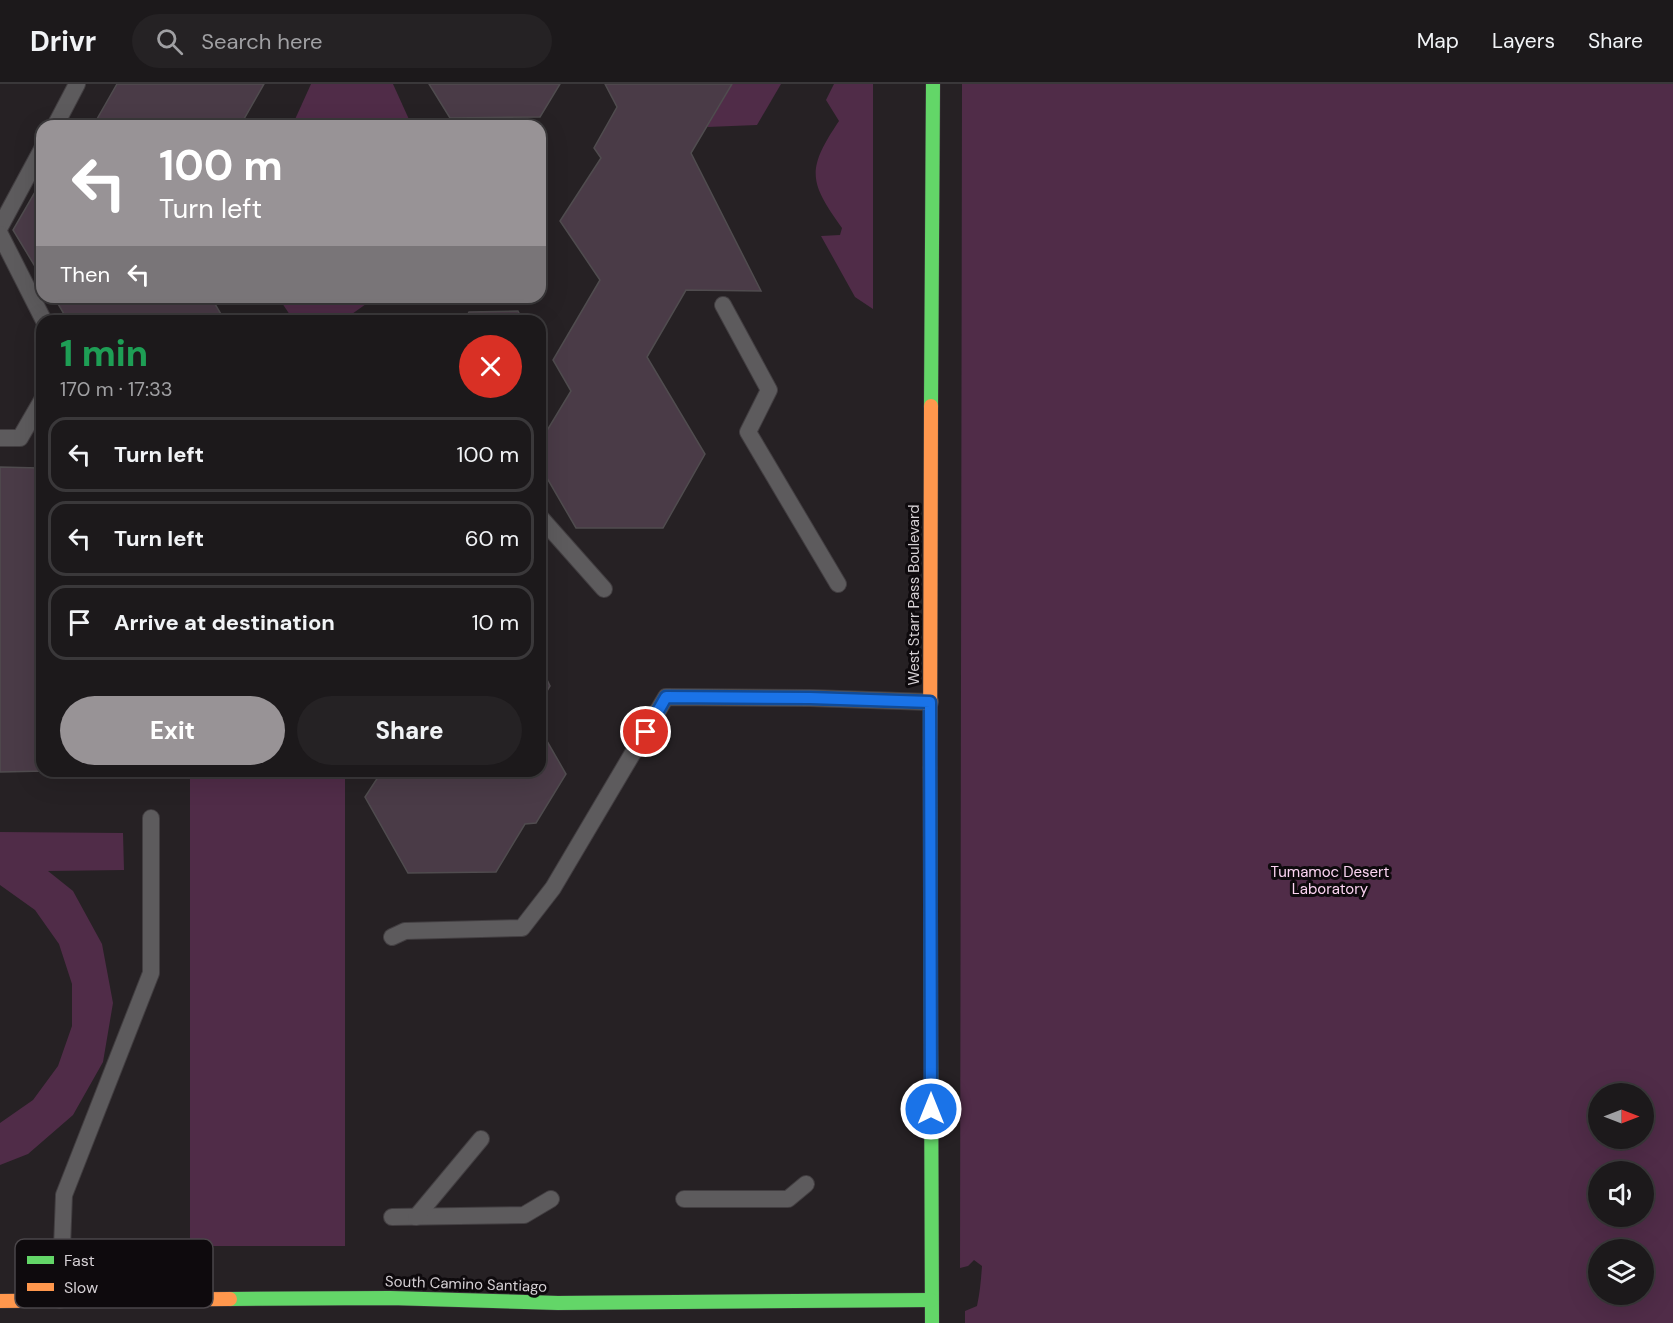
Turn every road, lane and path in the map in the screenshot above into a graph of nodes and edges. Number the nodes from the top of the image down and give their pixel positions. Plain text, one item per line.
1 (77, 84) edge
2 (933, 84) edge
3 (58, 120) edge
4 (36, 160) edge
5 (0, 227) edge
6 (0, 234) edge
7 (723, 305) dead end
8 (41, 315) edge
9 (36, 410) edge
10 (0, 438) edge
11 (546, 523) edge
12 (838, 584) dead end
13 (604, 589) dead end
14 (930, 702) junction
15 (151, 818) dead end
16 (392, 937) dead end
17 (481, 1138) dead end
18 (806, 1184) dead end
19 (551, 1198) dead end
20 (684, 1199) dead end
21 (392, 1217) dead end
22 (416, 1217) junction
23 (62, 1239) edge
24 (213, 1299) edge
25 (931, 1300) junction
26 (0, 1301) edge
27 (15, 1301) edge
28 (932, 1323) edge

1 - 3 lane
2 - 14 main road, West Starr Pass Boulevard
4 - 5 lane
6 - 8 lane
7 - 12 lane
9 - 10 lane
11 - 13 lane
14 - 16 lane
14 - 25 main road, West Starr Pass Boulevard
15 - 23 lane
17 - 22 lane
18 - 20 lane
19 - 22 lane
21 - 22 lane
24 - 25 main road, South Camino Santiago
25 - 28 main road, West Starr Pass Boulevard
26 - 27 main road, South Camino Santiago

